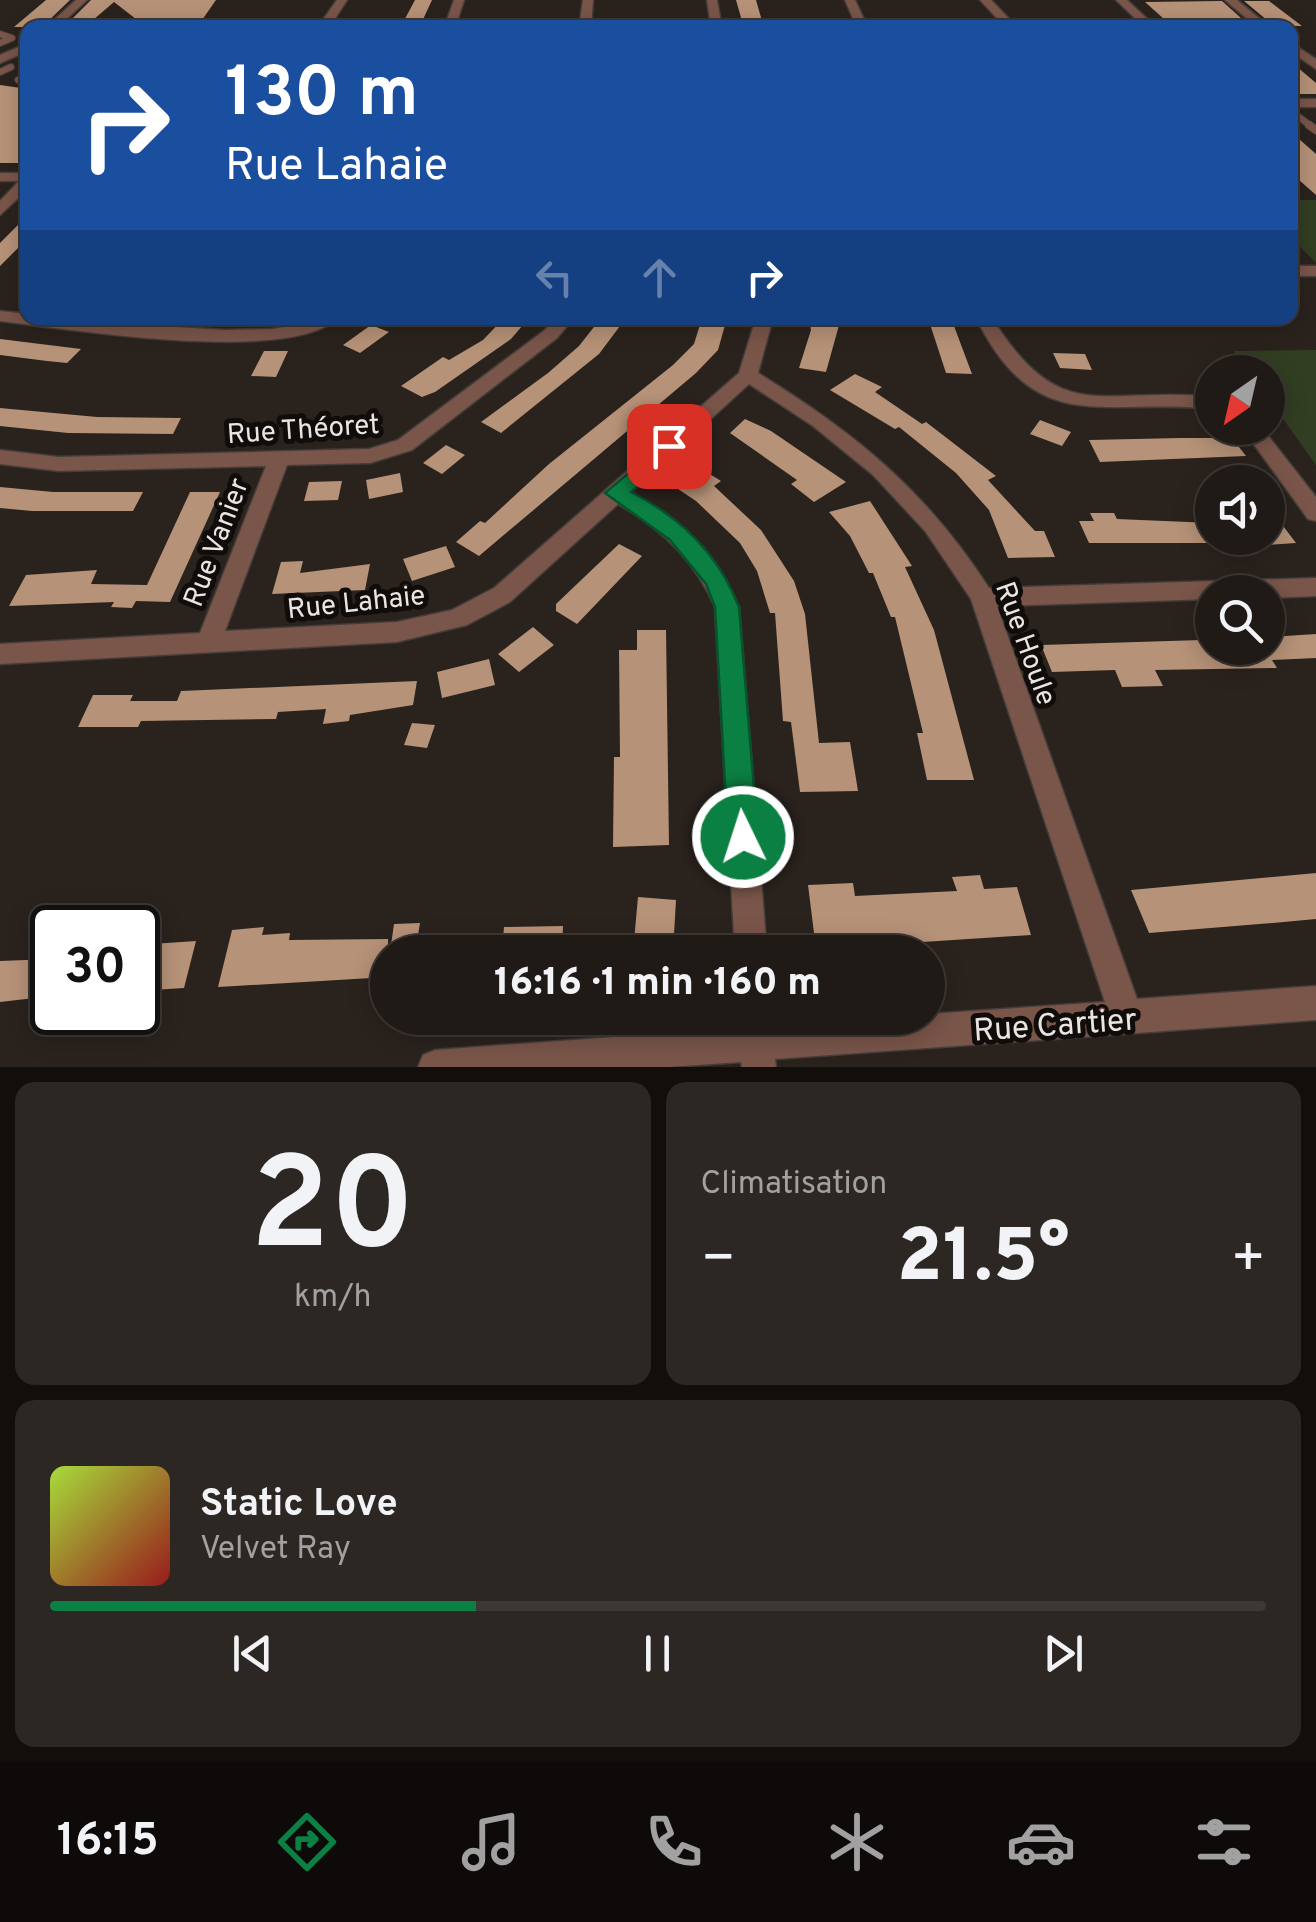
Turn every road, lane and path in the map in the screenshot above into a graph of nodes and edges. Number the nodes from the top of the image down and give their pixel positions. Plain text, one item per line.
1 (82, 0) edge
2 (985, 0) edge
3 (1121, 0) edge
4 (1230, 0) edge
5 (59, 20) edge
6 (1005, 20) edge
7 (1143, 20) edge
8 (1256, 20) edge
9 (0, 34) edge
10 (0, 42) edge
11 (20, 187) edge
12 (0, 210) edge
13 (83, 325) edge
14 (322, 325) edge
15 (558, 325) edge
16 (763, 325) edge
17 (988, 325) edge
18 (748, 375) junction
19 (1195, 403) edge
20 (1265, 445) edge
21 (0, 457) edge
22 (278, 462) junction
23 (616, 493) junction
24 (1316, 513) edge
25 (1316, 587) edge
26 (982, 597) junction
27 (208, 643) junction
28 (0, 654) edge
29 (750, 935) edge
30 (1316, 1003) edge
31 (1127, 1019) junction
32 (757, 1043) edge
33 (435, 1067) edge

1 - 5 street
2 - 6 street
3 - 7 street
4 - 8 street
9 - 10 lane
11 - 12 street
13 - 14 street
15 - 22 street, Rue Théoret
16 - 18 street
17 - 19 street
18 - 23 street, Rue Lahaie
18 - 26 street, Rue Houle
20 - 24 street
21 - 22 street, Rue Théoret
22 - 27 street, Rue Vanier
23 - 27 street, Rue Lahaie
23 - 29 street
25 - 26 street
26 - 31 street, Rue Houle
27 - 28 street, Rue Lahaie
30 - 31 street, Rue Cartier
31 - 32 street, Rue Cartier
32 - 33 street, Rue Cartier

